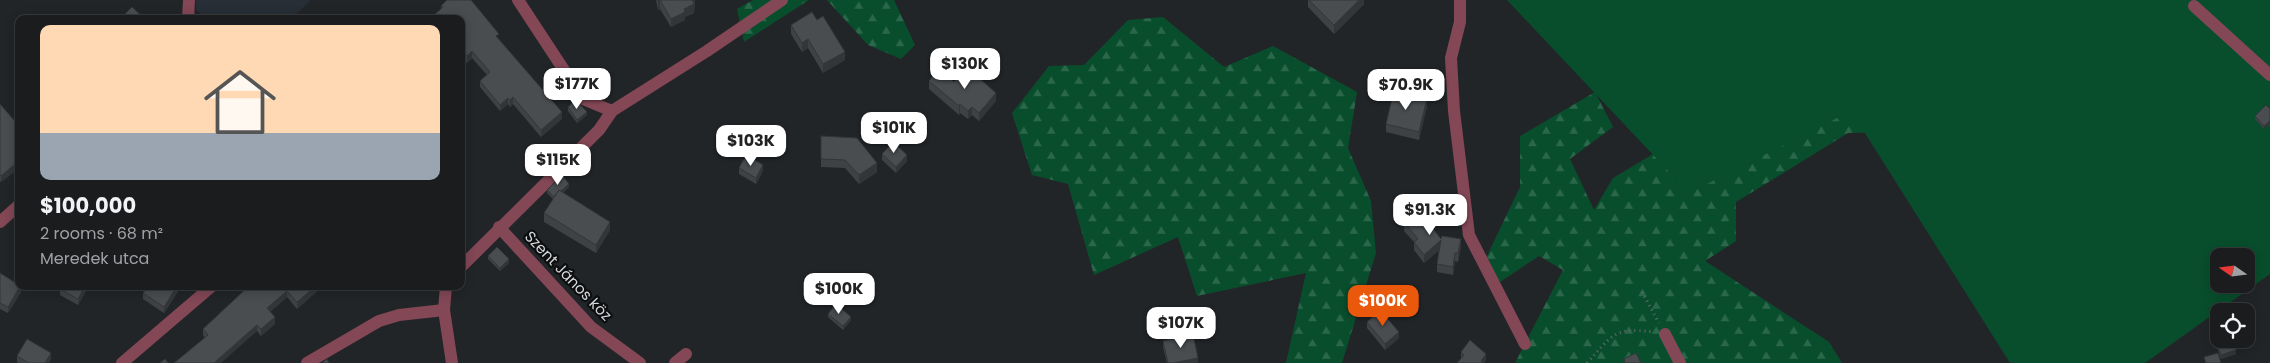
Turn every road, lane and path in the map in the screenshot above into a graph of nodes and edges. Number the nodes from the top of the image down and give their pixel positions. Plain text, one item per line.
1 (189, 0) edge
2 (518, 0) edge
3 (782, 0) edge
4 (1460, 0) edge
5 (2194, 6) dead end
6 (188, 15) edge
7 (2270, 75) edge
8 (612, 111) junction
9 (15, 207) edge
10 (15, 208) edge
11 (0, 214) edge
12 (0, 222) edge
13 (499, 228) junction
14 (465, 263) edge
15 (207, 290) edge
16 (446, 290) edge
17 (1642, 292) dead end
18 (444, 310) junction
19 (1665, 334) junction
20 (1525, 344) dead end
21 (686, 354) dead end
22 (122, 363) edge
23 (307, 363) edge
24 (452, 363) edge
25 (640, 363) edge
26 (675, 363) edge
27 (1587, 363) edge
28 (1680, 363) edge

1 - 6 street
2 - 8 street
3 - 8 street
4 - 20 street
5 - 7 street
8 - 13 street
9 - 11 street
10 - 12 street
13 - 14 street
13 - 25 street, Szent János köz
15 - 22 street
16 - 18 street
17 - 19 path
18 - 23 street
18 - 24 street
19 - 27 path
19 - 28 street
21 - 26 street

